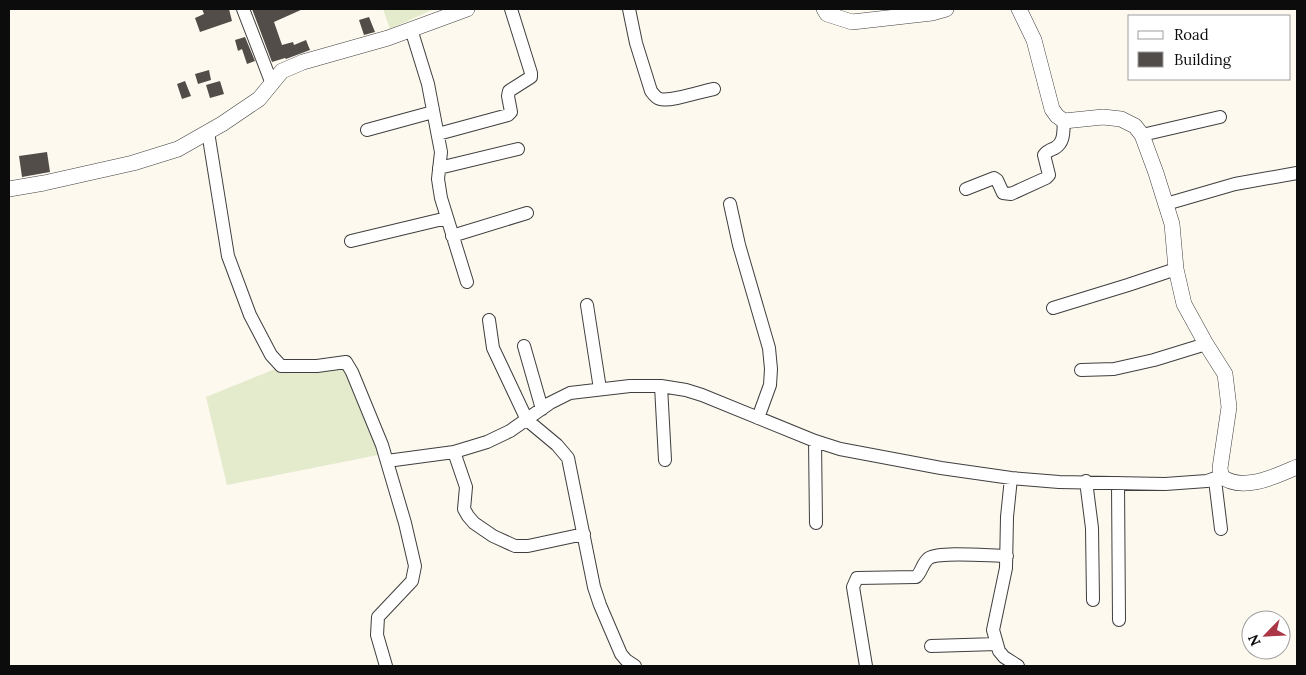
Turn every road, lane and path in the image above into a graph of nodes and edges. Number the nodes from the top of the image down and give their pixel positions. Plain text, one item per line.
1 (243, 9) edge
2 (511, 9) edge
3 (629, 9) edge
4 (824, 9) edge
5 (946, 9) edge
6 (1019, 9) edge
7 (462, 10) edge
8 (411, 29) junction
9 (272, 84) junction
10 (714, 88) dead end
11 (433, 112) junction
12 (1220, 117) dead end
13 (1064, 120) junction
14 (367, 130) dead end
15 (208, 132) junction
16 (438, 134) junction
17 (1142, 135) junction
18 (518, 149) dead end
19 (439, 168) junction
20 (1297, 173) edge
21 (9, 189) edge
22 (966, 189) dead end
23 (730, 204) dead end
24 (1166, 204) junction
25 (528, 213) dead end
26 (447, 218) junction
27 (452, 236) junction
28 (351, 241) dead end
29 (1176, 269) junction
30 (467, 282) dead end
31 (587, 305) dead end
32 (1053, 308) dead end
33 (489, 320) dead end
34 (1206, 344) junction
35 (524, 346) dead end
36 (1081, 370) dead end
37 (661, 386) junction
38 (600, 389) junction
39 (542, 409) junction
40 (758, 418) junction
41 (527, 420) junction
42 (815, 441) junction
43 (454, 452) junction
44 (665, 460) dead end
45 (387, 461) junction
46 (1297, 466) edge
47 (1011, 478) junction
48 (1218, 478) junction
49 (1086, 481) junction
50 (1118, 483) junction
51 (816, 522) dead end
52 (1221, 529) dead end
53 (584, 534) junction
54 (1007, 556) junction
55 (1093, 600) dead end
56 (1119, 620) dead end
57 (997, 644) junction
58 (932, 646) dead end
59 (386, 666) edge
60 (635, 666) edge
61 (866, 666) edge
62 (1018, 666) edge

1 - 9 street
2 - 16 street
3 - 10 street
4 - 5 street
6 - 13 street
7 - 8 street
8 - 9 street
8 - 11 street
9 - 15 street
11 - 14 street
11 - 16 street
12 - 17 street
13 - 17 street
13 - 22 street
15 - 21 street
15 - 45 street
16 - 19 street
17 - 24 street
18 - 19 street
19 - 26 street
20 - 24 street
23 - 40 street
24 - 29 street
25 - 27 street
26 - 27 street
26 - 28 street
27 - 30 street
29 - 32 street
29 - 34 street
31 - 38 street
33 - 41 street
34 - 36 street
34 - 48 street
35 - 39 street
37 - 38 street
37 - 40 street
37 - 44 street
38 - 39 street
39 - 41 street
40 - 42 street
41 - 43 street
41 - 53 street
42 - 47 street
42 - 51 street
43 - 45 street
43 - 53 street
45 - 59 street
46 - 48 street
47 - 49 street
47 - 54 street
48 - 50 street
48 - 52 street
49 - 50 street
49 - 55 street
50 - 56 street
53 - 60 street
54 - 57 street
54 - 61 street
57 - 58 street
57 - 62 street

